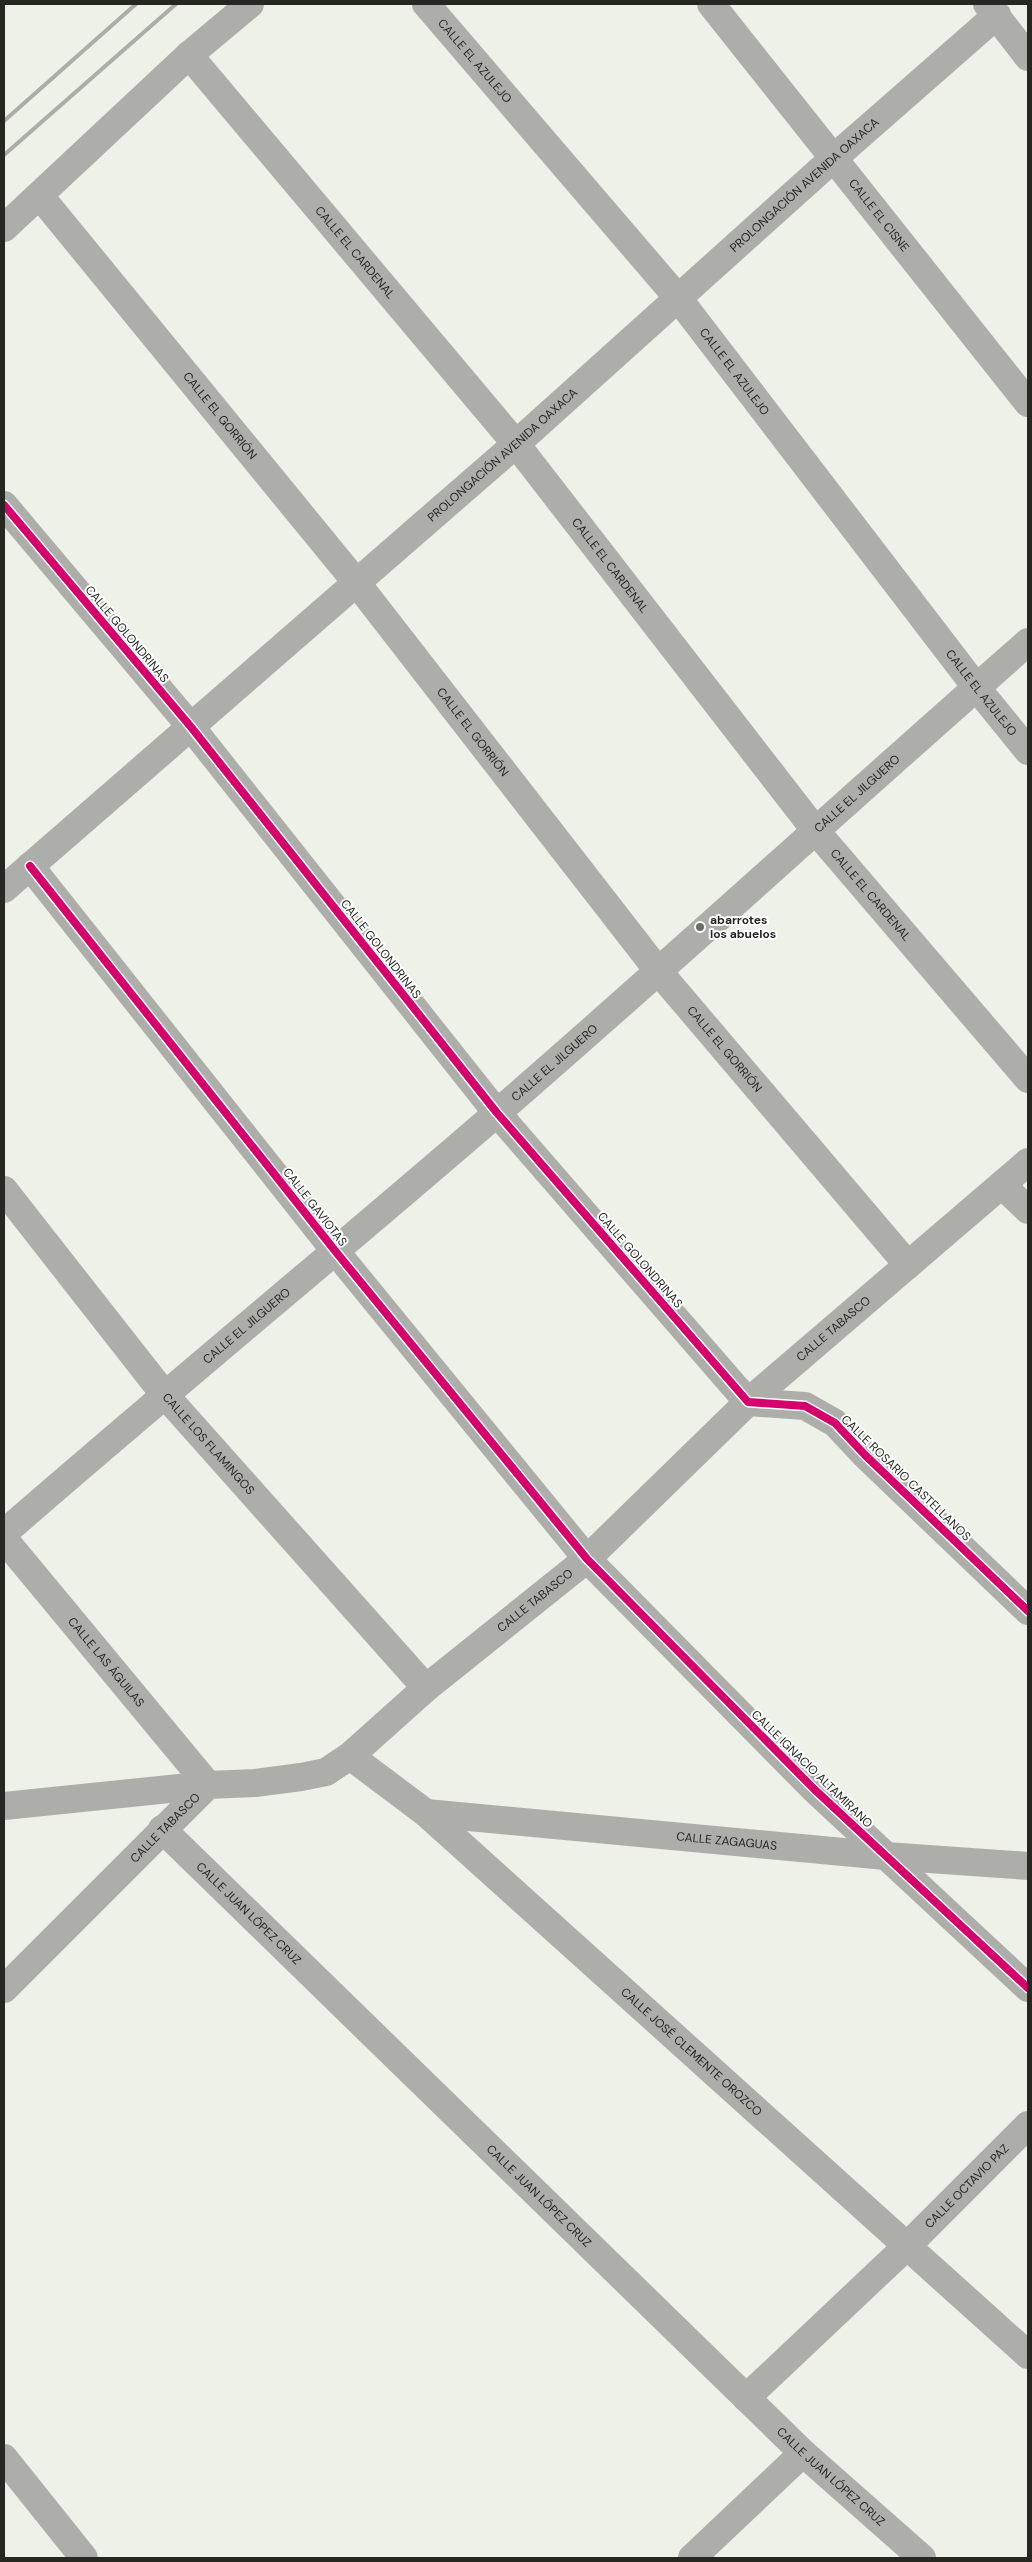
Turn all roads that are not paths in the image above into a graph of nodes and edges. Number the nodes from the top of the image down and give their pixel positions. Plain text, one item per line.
1 (250, 4) edge
2 (426, 4) edge
3 (711, 4) edge
4 (992, 10) edge
5 (189, 55) junction
6 (1028, 57) edge
7 (835, 157) junction
8 (40, 196) junction
9 (4, 228) edge
10 (678, 298) junction
11 (1028, 402) edge
12 (516, 444) junction
13 (4, 505) edge
14 (356, 582) junction
15 (1028, 642) edge
16 (976, 687) junction
17 (191, 727) junction
18 (1028, 750) edge
19 (814, 830) junction
20 (30, 866) junction
21 (4, 889) edge
22 (659, 972) junction
23 (1028, 1079) edge
24 (497, 1113) junction
25 (1028, 1162) edge
26 (1002, 1186) junction
27 (4, 1190) edge
28 (1028, 1210) edge
29 (336, 1252) junction
30 (908, 1265) junction
31 (164, 1394) junction
32 (748, 1402) junction
33 (4, 1533) edge
34 (4, 1539) edge
35 (587, 1559) junction
36 (1028, 1611) edge
37 (426, 1688) junction
38 (350, 1756) junction
39 (208, 1785) junction
40 (4, 1806) edge
41 (426, 1813) junction
42 (162, 1830) junction
43 (886, 1856) junction
44 (1028, 1866) edge
45 (1028, 1988) edge
46 (4, 1989) edge
47 (1028, 2125) edge
48 (906, 2246) junction
49 (1028, 2355) edge
50 (746, 2398) junction
51 (803, 2453) junction
52 (4, 2458) edge
53 (84, 2558) edge
54 (692, 2558) edge
55 (922, 2558) edge

1 - 5 street
2 - 10 street, CALLE EL AZULEJO
3 - 7 street, CALLE EL CISNE
4 - 6 street
4 - 7 street, PROLONGACIÓN AVENIDA OAXACA
5 - 8 street
5 - 12 street, CALLE EL CARDENAL
7 - 10 street, PROLONGACIÓN AVENIDA OAXACA
7 - 11 street, CALLE EL CISNE
8 - 9 street
8 - 14 street, CALLE EL GORRIÓN
10 - 12 street, PROLONGACIÓN AVENIDA OAXACA
10 - 16 street, CALLE EL AZULEJO
12 - 14 street, PROLONGACIÓN AVENIDA OAXACA
12 - 19 street, CALLE EL CARDENAL
13 - 17 street, CALLE GOLONDRINAS
14 - 17 street, PROLONGACIÓN AVENIDA OAXACA
14 - 22 street, CALLE EL GORRIÓN
15 - 16 street, CALLE EL JILGUERO
16 - 18 street, CALLE EL AZULEJO
16 - 19 street, CALLE EL JILGUERO
17 - 20 street, PROLONGACIÓN AVENIDA OAXACA
17 - 24 street, CALLE GOLONDRINAS
19 - 22 street, CALLE EL JILGUERO
19 - 23 street, CALLE EL CARDENAL
20 - 21 street, PROLONGACIÓN AVENIDA OAXACA
20 - 29 street, CALLE GAVIOTAS
22 - 24 street, CALLE EL JILGUERO
22 - 30 street, CALLE EL GORRIÓN
24 - 29 street, CALLE EL JILGUERO
24 - 32 street, CALLE GOLONDRINAS
25 - 26 street, CALLE TABASCO
26 - 28 street
26 - 30 street, CALLE TABASCO
27 - 31 street, CALLE LOS FLAMINGOS
29 - 31 street, CALLE EL JILGUERO
29 - 35 street, CALLE GAVIOTAS
30 - 32 street, CALLE TABASCO
31 - 33 street, CALLE EL JILGUERO
31 - 37 street, CALLE LOS FLAMINGOS
32 - 35 street, CALLE TABASCO
32 - 36 street, CALLE ROSARIO CASTELLANOS
34 - 39 street, CALLE LAS ÁGUILAS
35 - 37 street, CALLE TABASCO
35 - 43 street, CALLE IGNACIO ALTAMIRANO
37 - 38 street, CALLE TABASCO
38 - 39 street, CALLE TABASCO
38 - 41 street, CALLE JOSÉ CLEMENTE OROZCO
39 - 40 street
39 - 42 street, CALLE TABASCO
41 - 43 street, CALLE ZAGAGUAS
41 - 48 street, CALLE JOSÉ CLEMENTE OROZCO
42 - 46 street, CALLE TABASCO
42 - 50 street, CALLE JUAN LÓPEZ CRUZ
43 - 44 street, CALLE ZAGAGUAS
43 - 45 street, CALLE IGNACIO ALTAMIRANO
47 - 48 street, CALLE OCTAVIO PAZ
48 - 49 street, CALLE JOSÉ CLEMENTE OROZCO
48 - 50 street, CALLE OCTAVIO PAZ
50 - 51 street, CALLE JUAN LÓPEZ CRUZ
51 - 54 street
51 - 55 street, CALLE JUAN LÓPEZ CRUZ
52 - 53 street

